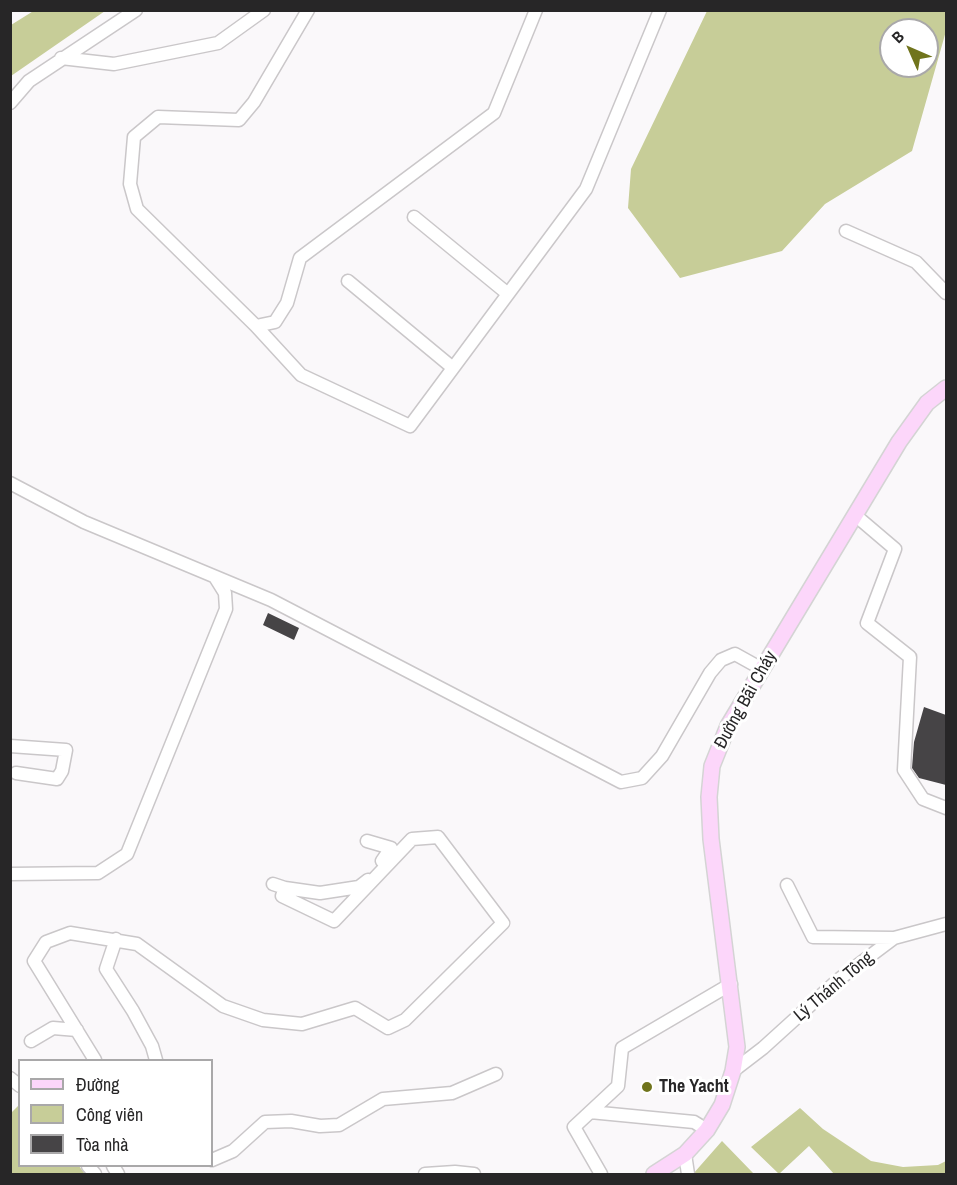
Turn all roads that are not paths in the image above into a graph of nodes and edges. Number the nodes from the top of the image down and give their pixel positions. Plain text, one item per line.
1 (136, 10) edge
2 (264, 10) edge
3 (308, 10) edge
4 (536, 10) edge
5 (660, 10) edge
6 (61, 58) junction
7 (10, 103) edge
8 (414, 217) dead end
9 (846, 231) dead end
10 (348, 281) dead end
11 (946, 293) edge
12 (508, 294) junction
13 (256, 326) junction
14 (453, 368) junction
15 (946, 388) edge
16 (10, 483) edge
17 (855, 515) junction
18 (215, 577) junction
19 (762, 669) junction
20 (10, 746) edge
21 (16, 772) dead end
22 (946, 808) edge
23 (367, 841) dead end
24 (397, 848) junction
25 (10, 874) edge
26 (787, 885) dead end
27 (946, 924) edge
28 (894, 938) junction
29 (116, 939) junction
30 (731, 984) junction
31 (77, 1030) junction
32 (31, 1041) dead end
33 (94, 1059) edge
34 (156, 1059) edge
35 (733, 1071) junction
36 (496, 1074) dead end
37 (590, 1112) junction
38 (707, 1130) junction
39 (684, 1154) junction
40 (213, 1160) edge
41 (425, 1174) edge
42 (474, 1174) edge
43 (601, 1174) edge
44 (654, 1174) edge
45 (688, 1174) edge

1 - 6 street
2 - 6 street
3 - 13 street
4 - 13 street
5 - 12 street
6 - 7 street
8 - 12 street
9 - 11 street
10 - 14 street
12 - 14 street
13 - 14 street
15 - 17 main road, Đường Bãi Cháy
16 - 18 street
17 - 19 main road, Đường Bãi Cháy
17 - 22 street
18 - 19 street
18 - 25 street
19 - 30 main road, Đường Bãi Cháy
20 - 21 street
23 - 24 street
24 - 24 street
24 - 29 street
26 - 28 street
27 - 28 street, Lý Thánh Tông
28 - 35 street, Lý Thánh Tông
29 - 31 street
29 - 34 street
30 - 35 main road, Đường Bãi Cháy
30 - 37 street
31 - 32 street
31 - 33 street
35 - 38 main road, Đường Bãi Cháy
36 - 40 street
37 - 38 street
37 - 43 street
38 - 39 main road, Đường Bãi Cháy
39 - 44 main road, Đường Bãi Cháy
39 - 45 street
41 - 42 street

